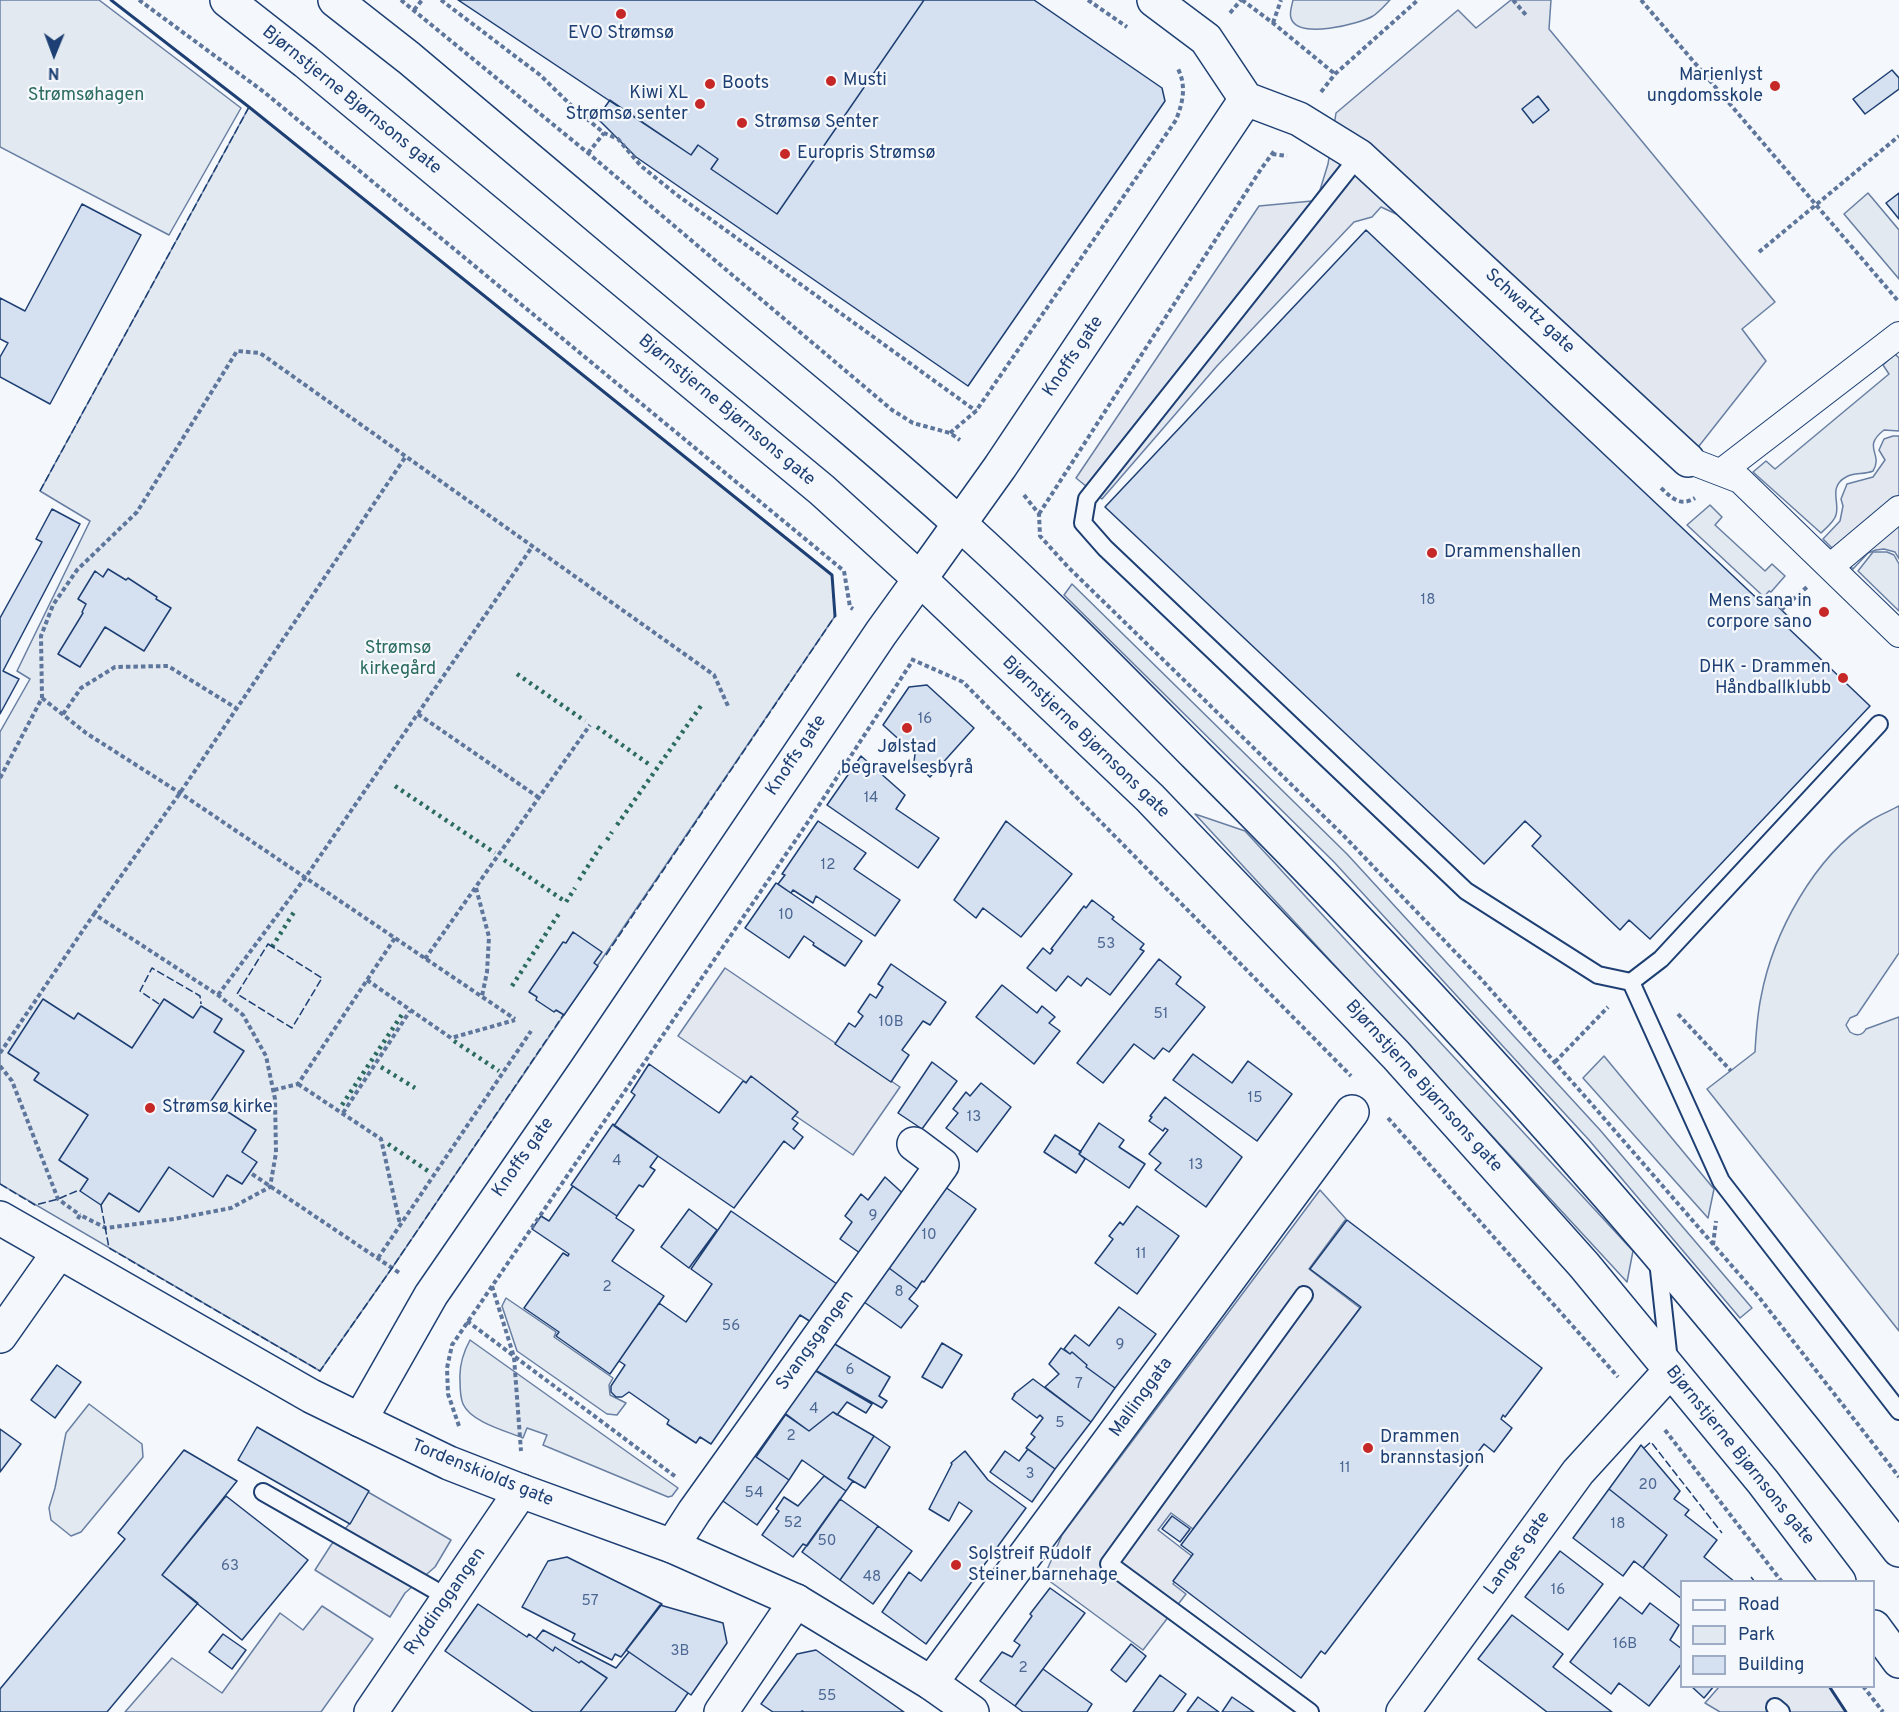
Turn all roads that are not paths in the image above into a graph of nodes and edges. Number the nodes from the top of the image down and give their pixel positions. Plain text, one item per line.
1 (227, 0) edge
2 (335, 0) edge
3 (1154, 0) edge
4 (1246, 99) junction
5 (1359, 156) junction
6 (1899, 335) edge
7 (1688, 460) joint
8 (1721, 472) junction
9 (1899, 509) edge
10 (960, 524) junction
11 (1830, 567) junction
12 (920, 579) junction
13 (1899, 634) edge
14 (1879, 724) dead end
15 (1636, 978) junction
16 (1352, 1112) dead end
17 (914, 1144) dead end
18 (0, 1218) edge
19 (66, 1240) junction
20 (1657, 1250) junction
21 (1304, 1295) dead end
22 (0, 1336) edge
23 (1670, 1371) junction
24 (1899, 1411) edge
25 (360, 1420) junction
26 (521, 1491) junction
27 (263, 1492) dead end
28 (672, 1546) junction
29 (1899, 1550) edge
30 (1838, 1580) edge
31 (447, 1600) junction
32 (796, 1601) junction
33 (1875, 1628) edge
34 (1899, 1661) edge
35 (931, 1683) junction
36 (370, 1712) edge
37 (721, 1712) edge
38 (972, 1712) edge
39 (1310, 1712) edge
40 (1403, 1712) edge

1 - 12 main road, Bjørnstjerne Bjørnsons gate
2 - 10 main road
3 - 4 main road
4 - 5 main road, Schwartz gate
4 - 10 main road, Knoffs gate
5 - 7 main road, Schwartz gate
5 - 15 lane
6 - 8 street
7 - 8 street, Schwartz gate
8 - 11 street, Schwartz gate
9 - 11 street
10 - 12 main road, Knoffs gate
10 - 20 main road
11 - 13 street, Schwartz gate
12 - 23 main road, Bjørnstjerne Bjørnsons gate
12 - 25 main road, Knoffs gate
14 - 15 lane
15 - 24 lane
16 - 35 main road, Mallinggata
17 - 28 main road, Svangsgangen
18 - 19 main road, Tordenskiolds gate
19 - 22 main road
19 - 25 main road, Tordenskiolds gate
20 - 23 lane
20 - 29 main road
21 - 39 lane
23 - 30 main road, Bjørnstjerne Bjørnsons gate
23 - 40 main road, Langes gate
25 - 26 main road, Tordenskiolds gate
26 - 28 main road, Tordenskiolds gate
26 - 31 main road, Ryddinggangen
27 - 31 lane
28 - 32 main road, Tordenskiolds gate
31 - 36 main road, Ryddinggangen
32 - 35 main road, Tordenskiolds gate
32 - 37 main road
33 - 34 main road
35 - 38 main road, Tordenskiolds gate

